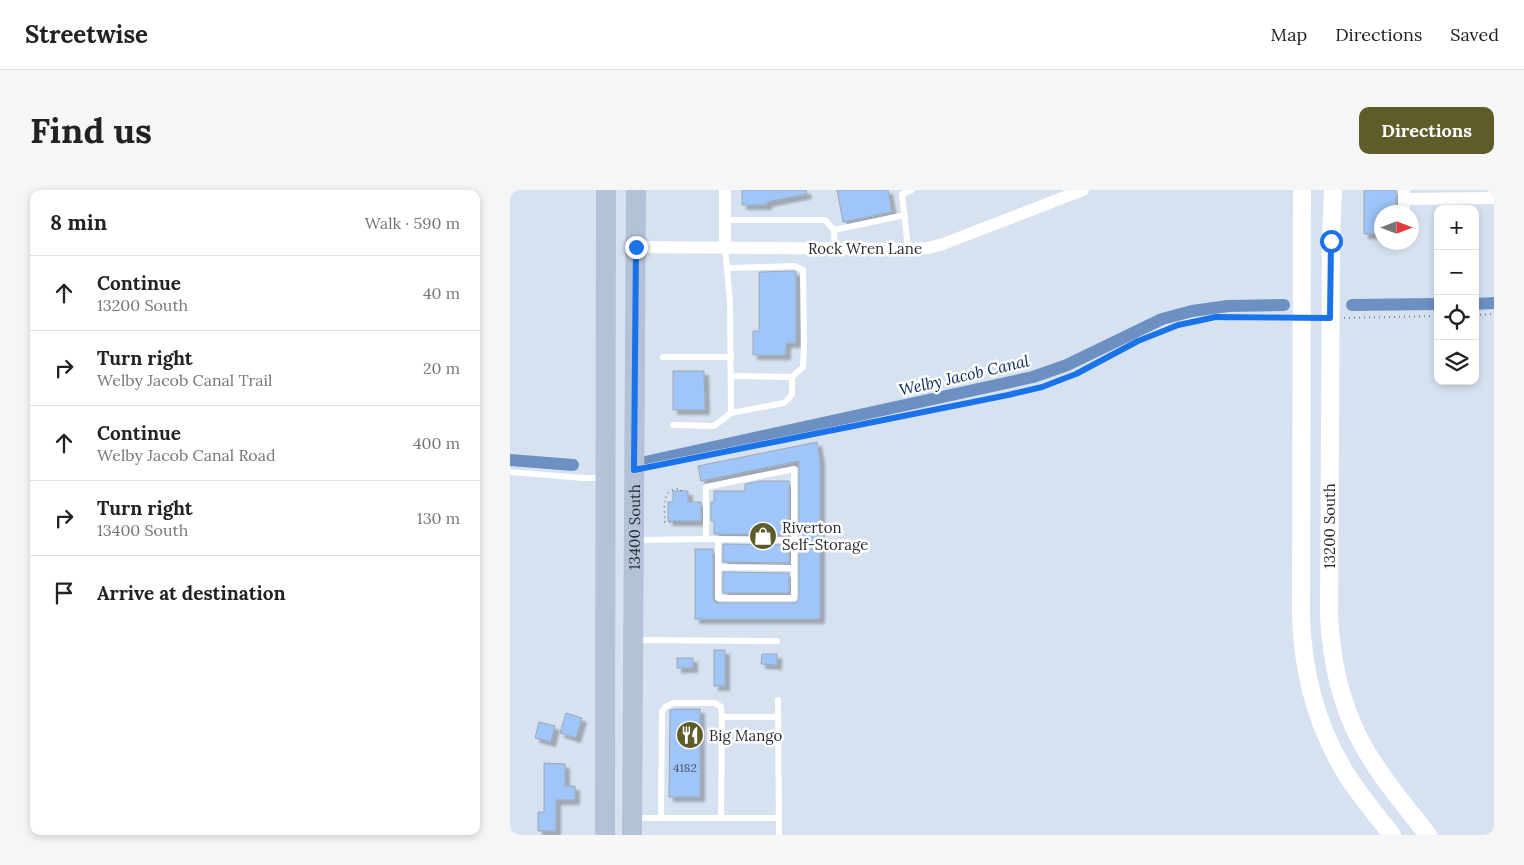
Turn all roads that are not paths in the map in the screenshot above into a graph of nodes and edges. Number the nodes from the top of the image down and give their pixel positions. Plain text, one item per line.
1 (606, 190) edge
2 (636, 190) edge
3 (725, 190) edge
4 (912, 190) edge
5 (1083, 190) edge
6 (1302, 190) edge
7 (1333, 190) edge
8 (1404, 194) edge
9 (1494, 198) edge
10 (904, 215) junction
11 (725, 220) junction
12 (834, 230) junction
13 (636, 247) junction
14 (725, 248) junction
15 (835, 249) junction
16 (908, 249) junction
17 (727, 268) junction
18 (1302, 318) junction
19 (663, 357) dead end
20 (731, 357) junction
21 (731, 376) junction
22 (792, 377) junction
23 (731, 413) junction
24 (674, 425) dead end
25 (634, 470) junction
26 (510, 472) edge
27 (606, 478) junction
28 (706, 539) junction
29 (718, 539) junction
30 (633, 540) junction
31 (794, 540) junction
32 (718, 567) junction
33 (794, 568) junction
34 (633, 640) junction
35 (777, 641) dead end
36 (778, 700) dead end
37 (722, 717) junction
38 (778, 717) junction
39 (661, 818) junction
40 (722, 818) junction
41 (778, 818) junction
42 (632, 826) edge
43 (605, 835) edge
44 (778, 835) edge
45 (1392, 835) edge
46 (1428, 835) edge

1 - 27 main road, 13400 South
2 - 13 main road, 13400 South
3 - 11 street
4 - 10 lane
5 - 16 street, Rock Wren Lane
6 - 18 street, 13200 South
7 - 46 street, 13200 South
8 - 9 street
10 - 12 lane
10 - 16 lane
11 - 12 lane
11 - 14 street
12 - 15 lane
13 - 14 street, Rock Wren Lane
13 - 25 main road, 13400 South
14 - 15 street, Rock Wren Lane
14 - 17 lane
15 - 16 street, Rock Wren Lane
17 - 20 lane
17 - 22 lane
18 - 25 lane
18 - 45 street, 13200 South
19 - 20 lane
20 - 21 lane
21 - 22 lane
21 - 23 lane
22 - 23 lane
23 - 24 lane
25 - 30 main road, 13400 South
26 - 27 lane
27 - 43 main road, 13400 South
28 - 29 lane
28 - 30 lane
28 - 31 lane
29 - 31 lane
29 - 32 lane
30 - 34 main road, 13400 South
31 - 33 lane
32 - 33 lane
32 - 33 lane
34 - 35 lane
34 - 42 main road, 13400 South
36 - 38 lane
37 - 38 lane
37 - 39 lane
37 - 40 lane
38 - 41 lane
39 - 40 lane
39 - 42 lane
40 - 41 lane
41 - 44 lane

